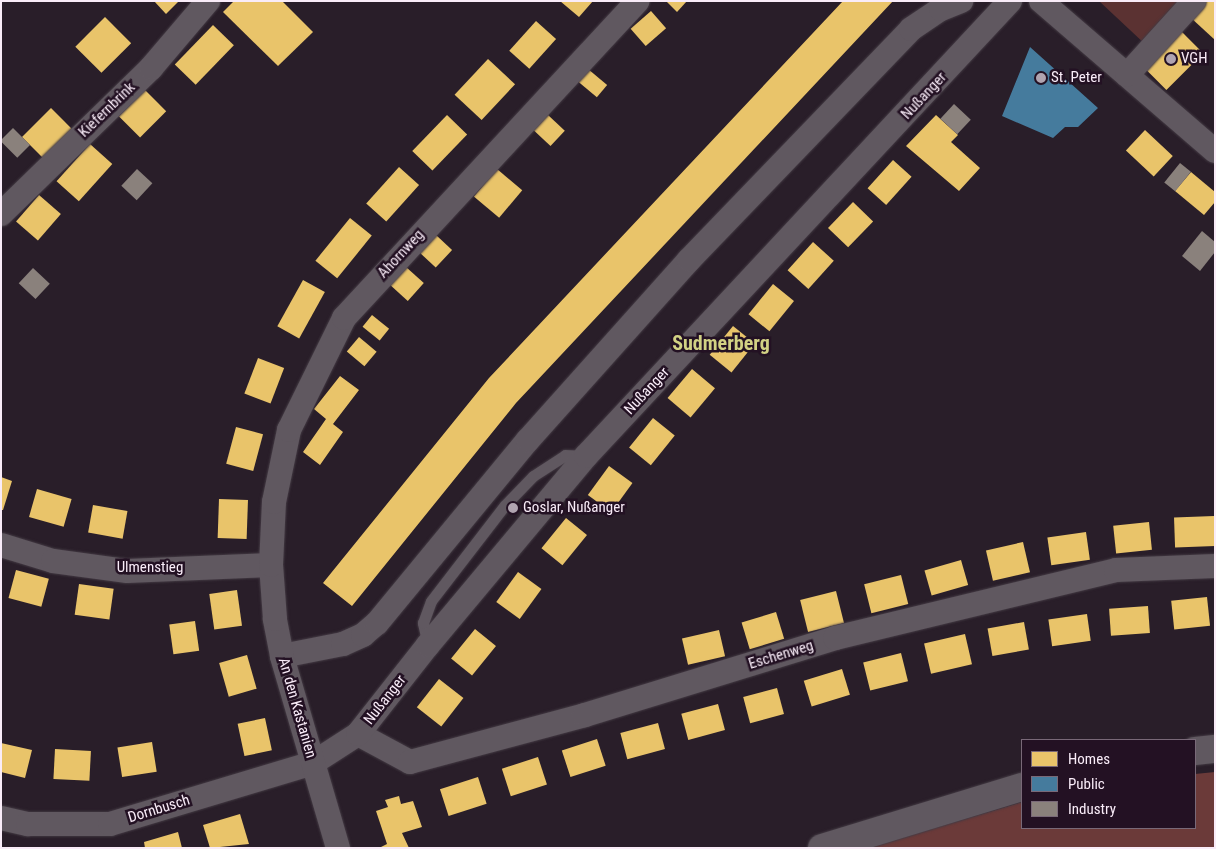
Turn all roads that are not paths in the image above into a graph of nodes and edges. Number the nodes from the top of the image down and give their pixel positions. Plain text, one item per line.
1 (208, 1) edge
2 (638, 1) edge
3 (961, 1) edge
4 (1010, 1) edge
5 (1042, 1) edge
6 (1194, 1) edge
7 (1127, 75) junction
8 (1215, 151) edge
9 (1, 214) edge
10 (1, 545) edge
11 (271, 565) junction
12 (1215, 566) edge
13 (282, 656) junction
14 (358, 734) junction
15 (1215, 749) edge
16 (1196, 751) edge
17 (313, 764) junction
18 (1021, 787) edge
19 (1, 818) edge
20 (338, 848) edge
21 (822, 848) edge

1 - 9 street, Kiefernbrink
2 - 11 street, Ahornweg
3 - 13 street
4 - 14 street, Nußanger
5 - 7 street
6 - 7 street
7 - 8 street
10 - 11 street, Ulmenstieg
11 - 13 street, An den Kastanien
12 - 14 street, Eschenweg
13 - 17 street, An den Kastanien
14 - 17 street, Nußanger
15 - 16 street
17 - 19 street, Dornbusch
17 - 20 street, An den Kastanien
18 - 21 street

